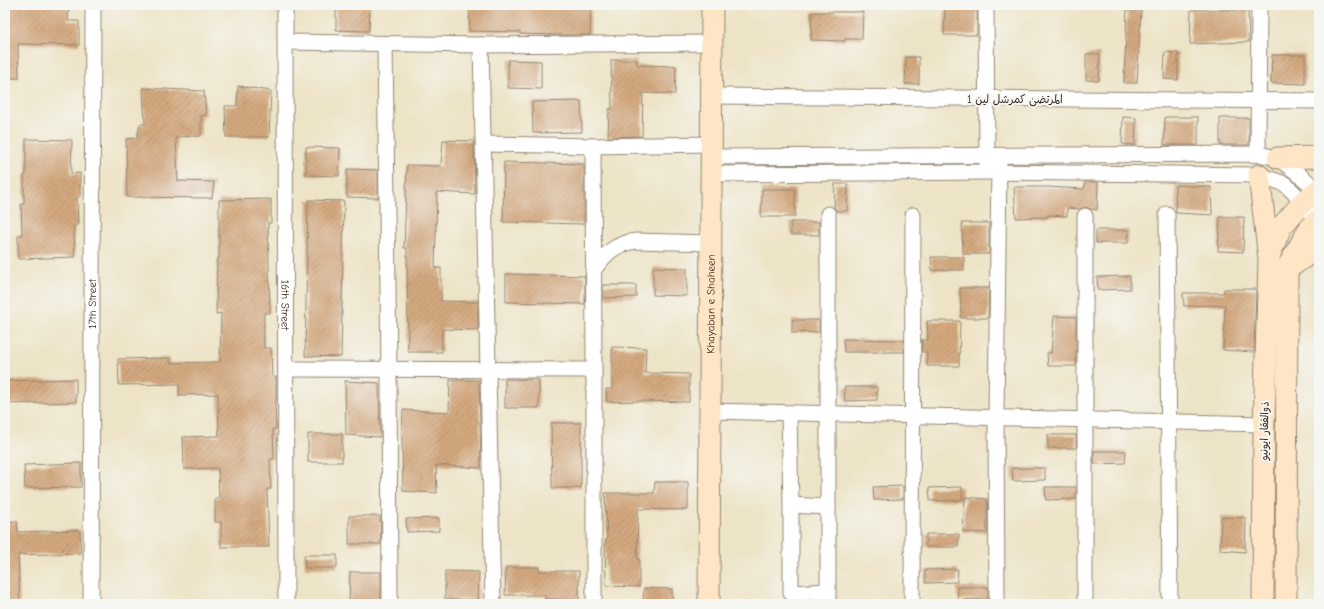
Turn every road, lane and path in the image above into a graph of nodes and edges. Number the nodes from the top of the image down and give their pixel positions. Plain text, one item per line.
1 (92, 5) edge
2 (285, 5) edge
3 (712, 5) edge
4 (986, 5) edge
5 (1259, 5) edge
6 (286, 42) junction
7 (712, 43) junction
8 (386, 44) junction
9 (481, 45) junction
10 (711, 96) junction
11 (986, 98) junction
12 (1258, 100) junction
13 (1319, 101) edge
14 (484, 144) junction
15 (593, 146) junction
16 (1258, 154) junction
17 (993, 155) junction
18 (1319, 157) edge
19 (711, 158) junction
20 (1278, 158) junction
21 (993, 172) junction
22 (1259, 175) junction
23 (1314, 194) edge
24 (828, 214) dead end
25 (1166, 214) dead end
26 (913, 215) dead end
27 (1085, 216) dead end
28 (1318, 222) edge
29 (711, 243) junction
30 (1319, 247) edge
31 (1269, 259) junction
32 (1287, 268) junction
33 (593, 271) junction
34 (286, 369) junction
35 (389, 370) junction
36 (489, 370) junction
37 (594, 370) junction
38 (710, 411) junction
39 (789, 413) junction
40 (828, 414) junction
41 (912, 416) junction
42 (996, 418) junction
43 (1085, 420) junction
44 (1168, 421) junction
45 (1264, 424) junction
46 (791, 505) junction
47 (828, 507) junction
48 (828, 598) edge
49 (1085, 598) dead end
50 (91, 604) edge
51 (286, 604) edge
52 (390, 604) edge
53 (493, 604) edge
54 (594, 604) edge
55 (709, 604) edge
56 (912, 604) edge
57 (997, 604) edge
58 (1170, 604) edge
59 (1263, 604) edge
60 (1286, 604) edge

1 - 50 street, 17th Street
2 - 6 street, 16th Street
3 - 7 street, Khayaban e Shaheen
4 - 11 street
5 - 12 street
6 - 8 street
6 - 34 street, 16th Street
7 - 9 street
7 - 10 street, Khayaban e Shaheen
8 - 9 street
8 - 35 street
9 - 14 street
10 - 11 street, المرتضیٰ کمرشل لین 1
10 - 19 street, Khayaban e Shaheen
11 - 12 street, المرتضیٰ کمرشل لین 1
11 - 17 street
12 - 13 street, المرتضیٰ کمرشل لین 1
12 - 16 street
14 - 15 street
14 - 36 street
15 - 19 street
15 - 33 street
16 - 17 street
16 - 20 street
17 - 19 street
17 - 21 street
18 - 20 street
19 - 21 street
19 - 29 street, Khayaban e Shaheen
20 - 23 street
21 - 22 street
21 - 42 street
22 - 23 street
22 - 31 street
23 - 28 street
23 - 31 street
24 - 40 street
25 - 44 street
26 - 41 street
27 - 43 street
28 - 32 street
29 - 33 street
29 - 38 street, Khayaban e Shaheen
30 - 32 street
31 - 45 street, ذوالفقار ایونیو
32 - 60 street, ذوالفقار ایونیو
33 - 37 street
34 - 35 street
34 - 51 street, 16th Street
35 - 36 street
35 - 52 street
36 - 37 street
36 - 53 street
37 - 54 street
38 - 39 street
38 - 55 street, Khayaban e Shaheen
39 - 40 street
39 - 46 street
40 - 41 street
40 - 47 street
41 - 42 street
41 - 56 street
42 - 43 street
42 - 57 street
43 - 44 street
43 - 49 street
44 - 45 street
44 - 58 street
45 - 59 street, ذوالفقار ایونیو
46 - 47 street
46 - 48 street
47 - 48 street

